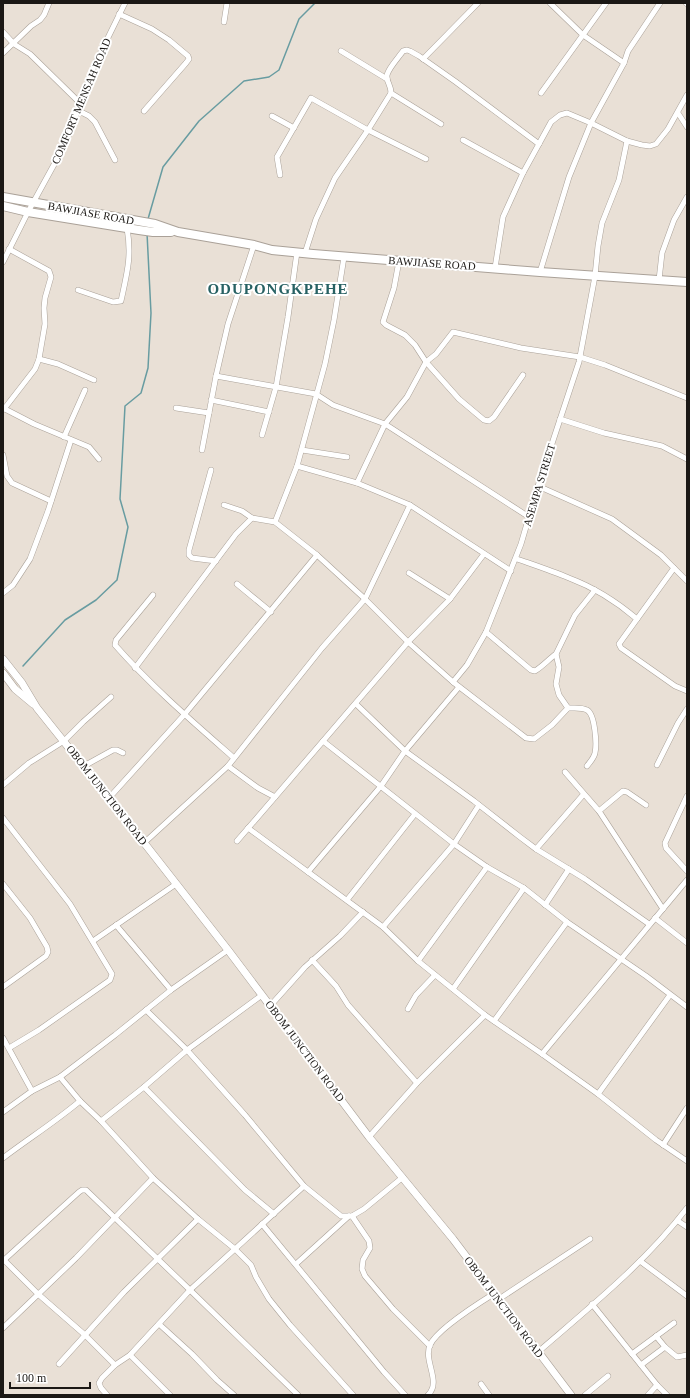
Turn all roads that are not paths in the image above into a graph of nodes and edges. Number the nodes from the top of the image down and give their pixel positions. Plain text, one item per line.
1 (49, 3) edge
2 (125, 3) edge
3 (227, 3) edge
4 (478, 3) edge
5 (550, 3) edge
6 (606, 3) edge
7 (660, 3) edge
8 (119, 14) junction
9 (224, 22) dead end
10 (3, 32) edge
11 (584, 35) junction
12 (14, 44) junction
13 (341, 51) dead end
14 (3, 53) edge
15 (423, 59) junction
16 (624, 63) junction
17 (387, 79) junction
18 (391, 93) junction
19 (541, 93) dead end
20 (687, 95) edge
21 (80, 103) junction
22 (77, 110) junction
23 (144, 111) dead end
24 (678, 112) junction
25 (272, 116) dead end
26 (592, 123) junction
27 (441, 124) dead end
28 (687, 126) edge
29 (294, 128) junction
30 (368, 130) junction
31 (463, 140) dead end
32 (627, 141) junction
33 (539, 144) junction
34 (426, 159) dead end
35 (115, 160) dead end
36 (523, 173) junction
37 (280, 175) dead end
38 (3, 197) edge
39 (687, 197) edge
40 (34, 203) junction
41 (3, 206) edge
42 (28, 212) junction
43 (127, 228) junction
44 (154, 228) junction
45 (254, 245) junction
46 (9, 249) junction
47 (301, 252) junction
48 (344, 257) junction
49 (399, 261) junction
50 (3, 262) edge
51 (495, 268) junction
52 (540, 272) junction
53 (595, 276) junction
54 (659, 280) junction
55 (687, 282) edge
56 (78, 290) dead end
57 (580, 357) junction
58 (39, 359) junction
59 (426, 362) junction
60 (523, 374) dead end
61 (216, 376) junction
62 (94, 380) dead end
63 (276, 387) junction
64 (85, 390) dead end
65 (316, 394) junction
66 (687, 398) edge
67 (211, 400) junction
68 (176, 408) dead end
69 (4, 409) edge
70 (269, 412) junction
71 (208, 413) junction
72 (560, 419) junction
73 (385, 424) junction
74 (262, 435) dead end
75 (64, 437) junction
76 (71, 440) junction
77 (202, 450) dead end
78 (302, 450) junction
79 (3, 456) edge
80 (347, 457) dead end
81 (99, 459) dead end
82 (687, 459) edge
83 (297, 466) junction
84 (211, 470) dead end
85 (357, 483) junction
86 (538, 486) junction
87 (51, 501) junction
88 (224, 505) dead end
89 (410, 505) junction
90 (529, 517) junction
91 (252, 518) junction
92 (275, 522) junction
93 (484, 554) junction
94 (317, 555) junction
95 (517, 559) junction
96 (216, 561) junction
97 (674, 568) junction
98 (511, 571) junction
99 (409, 573) dead end
100 (687, 581) edge
101 (237, 584) dead end
102 (594, 590) junction
103 (3, 593) edge
104 (153, 595) dead end
105 (365, 599) junction
106 (450, 599) junction
107 (271, 612) junction
108 (637, 619) junction
109 (486, 632) junction
110 (408, 642) junction
111 (556, 654) junction
112 (3, 659) edge
113 (135, 668) junction
114 (3, 673) edge
115 (453, 682) junction
116 (459, 688) junction
117 (687, 691) edge
118 (111, 697) dead end
119 (356, 704) junction
120 (37, 708) junction
121 (568, 708) junction
122 (687, 708) edge
123 (184, 715) junction
124 (64, 741) junction
125 (323, 741) junction
126 (405, 751) junction
127 (123, 753) dead end
128 (234, 758) junction
129 (84, 766) junction
130 (228, 766) junction
131 (587, 766) dead end
132 (657, 766) dead end
133 (564, 772) dead end
134 (3, 785) edge
135 (381, 786) junction
136 (583, 795) junction
137 (687, 796) edge
138 (275, 797) junction
139 (109, 798) junction
140 (479, 805) junction
141 (646, 805) dead end
142 (599, 811) junction
143 (415, 814) junction
144 (3, 818) edge
145 (248, 828) junction
146 (237, 841) dead end
147 (144, 843) junction
148 (454, 844) junction
149 (536, 849) junction
150 (487, 867) junction
151 (569, 870) junction
152 (687, 871) edge
153 (308, 872) junction
154 (687, 880) edge
155 (3, 884) edge
156 (176, 884) junction
157 (524, 888) junction
158 (347, 900) junction
159 (545, 905) junction
160 (663, 909) junction
161 (363, 912) junction
162 (655, 918) junction
163 (567, 922) junction
164 (649, 924) junction
165 (116, 925) junction
166 (383, 927) junction
167 (93, 941) junction
168 (687, 943) edge
169 (228, 950) junction
170 (621, 959) junction
171 (312, 960) junction
172 (418, 961) junction
173 (435, 975) junction
174 (3, 987) edge
175 (453, 989) junction
176 (171, 990) junction
177 (262, 995) junction
178 (670, 995) junction
179 (271, 1005) junction
180 (687, 1007) edge
181 (408, 1008) dead end
182 (146, 1010) junction
183 (485, 1015) junction
184 (494, 1021) junction
185 (3, 1038) edge
186 (9, 1048) junction
187 (187, 1050) junction
188 (542, 1054) junction
189 (60, 1077) junction
190 (418, 1082) junction
191 (144, 1087) junction
192 (32, 1091) junction
193 (598, 1094) junction
194 (80, 1101) junction
195 (687, 1108) edge
196 (3, 1112) edge
197 (101, 1121) junction
198 (369, 1137) junction
199 (663, 1145) junction
200 (3, 1158) edge
201 (687, 1161) edge
202 (403, 1177) junction
203 (153, 1178) junction
204 (304, 1186) junction
205 (687, 1208) edge
206 (274, 1214) junction
207 (351, 1216) junction
208 (114, 1217) junction
209 (198, 1219) junction
210 (678, 1221) junction
211 (262, 1224) junction
212 (687, 1227) edge
213 (590, 1239) dead end
214 (236, 1249) junction
215 (3, 1259) edge
216 (158, 1260) junction
217 (640, 1261) junction
218 (296, 1264) junction
219 (190, 1290) junction
220 (495, 1293) junction
221 (38, 1294) junction
222 (687, 1296) edge
223 (499, 1299) junction
224 (592, 1304) junction
225 (674, 1323) dead end
226 (159, 1324) junction
227 (4, 1326) edge
228 (85, 1335) junction
229 (656, 1336) junction
230 (430, 1346) junction
231 (664, 1347) junction
232 (538, 1352) junction
233 (632, 1354) junction
234 (130, 1355) junction
235 (687, 1355) edge
236 (59, 1364) dead end
237 (116, 1365) junction
238 (641, 1365) junction
239 (608, 1376) dead end
240 (481, 1384) dead end
241 (657, 1385) junction
242 (107, 1395) edge
243 (170, 1395) edge
244 (234, 1395) edge
245 (298, 1395) edge
246 (353, 1395) edge
247 (405, 1395) edge
248 (428, 1395) edge
249 (489, 1395) edge
250 (571, 1395) edge
251 (585, 1395) edge
252 (648, 1395) edge
253 (667, 1395) edge

1 - 12 street
2 - 8 street, COMFORT MENSAH ROAD
3 - 9 street
4 - 15 street
5 - 11 street
6 - 11 street
7 - 16 street
8 - 21 street, COMFORT MENSAH ROAD
8 - 23 street
10 - 12 street
11 - 16 street
11 - 19 street
12 - 14 street
12 - 21 street
13 - 17 street
15 - 17 street
15 - 33 street
16 - 26 street
17 - 18 street
18 - 27 street
18 - 30 street
20 - 24 street
21 - 22 street, COMFORT MENSAH ROAD
22 - 35 street
22 - 40 street, COMFORT MENSAH ROAD
24 - 28 street
24 - 32 street
25 - 29 street
26 - 32 street
26 - 33 street
26 - 52 street
29 - 30 street
29 - 37 street
30 - 34 street
30 - 47 street
31 - 36 street
32 - 53 street, ASEMPA STREET
33 - 36 street
36 - 51 street
38 - 40 main road, BAWJIASE ROAD
39 - 54 street
40 - 42 street, COMFORT MENSAH ROAD
40 - 44 main road, BAWJIASE ROAD
41 - 42 main road, BAWJIASE ROAD
42 - 43 main road, BAWJIASE ROAD
42 - 46 street, COMFORT MENSAH ROAD
43 - 44 main road, BAWJIASE ROAD
43 - 56 street
44 - 45 main road, BAWJIASE ROAD
45 - 47 main road, BAWJIASE ROAD
45 - 61 street
46 - 50 street, COMFORT MENSAH ROAD
46 - 58 street
47 - 48 main road, BAWJIASE ROAD
47 - 63 street
48 - 49 main road, BAWJIASE ROAD
48 - 65 street
49 - 51 main road, BAWJIASE ROAD
49 - 59 street
51 - 52 main road, BAWJIASE ROAD
52 - 53 main road, BAWJIASE ROAD
53 - 54 main road, BAWJIASE ROAD
53 - 57 street, ASEMPA STREET
54 - 55 main road, BAWJIASE ROAD
57 - 59 street
57 - 66 street
57 - 72 street, ASEMPA STREET
58 - 62 street
58 - 69 street
59 - 60 street
59 - 73 street
61 - 63 street
61 - 67 street
63 - 65 street
63 - 70 street
64 - 75 street
65 - 73 street
65 - 78 street
67 - 70 street
67 - 71 street
68 - 71 street
69 - 75 street
70 - 74 street
71 - 77 street
72 - 82 street
72 - 86 street, ASEMPA STREET
73 - 85 street
73 - 90 street
75 - 76 street
76 - 81 street
76 - 87 street
78 - 80 street
78 - 83 street
79 - 87 street
83 - 85 street
83 - 92 street
84 - 96 street
85 - 89 street
86 - 90 street, ASEMPA STREET
86 - 97 street
87 - 103 street
88 - 91 street
89 - 93 street
89 - 105 street
90 - 95 street, ASEMPA STREET
91 - 92 street
91 - 96 street
92 - 94 street
93 - 98 street
93 - 106 street
94 - 105 street
94 - 107 street
95 - 98 street, ASEMPA STREET
95 - 102 street
96 - 113 street
97 - 100 street
97 - 108 street
98 - 109 street, ASEMPA STREET
99 - 106 street
101 - 107 street
102 - 108 street
102 - 111 street
104 - 113 street
105 - 110 street
105 - 128 street
106 - 110 street
107 - 123 street
108 - 117 street
109 - 111 street
109 - 115 street, ASEMPA STREET
110 - 115 street
110 - 119 street
111 - 121 street
112 - 120 main road, OBOM JUNCTION ROAD
113 - 123 street
114 - 120 main road, OBOM JUNCTION ROAD
115 - 116 street
116 - 121 street
116 - 126 street
118 - 124 street
119 - 125 street
119 - 126 street
120 - 124 main road, OBOM JUNCTION ROAD
121 - 131 street
122 - 132 street
123 - 128 street
123 - 139 street
124 - 129 main road, OBOM JUNCTION ROAD
124 - 134 street
125 - 135 street
125 - 138 street
126 - 135 street
126 - 140 street
127 - 129 street
128 - 130 street
129 - 139 main road, OBOM JUNCTION ROAD
130 - 138 street
130 - 147 street
133 - 136 street
135 - 143 street
135 - 153 street
136 - 142 street
136 - 149 street
137 - 152 street
138 - 145 street
139 - 147 main road, OBOM JUNCTION ROAD
140 - 148 street
140 - 149 street
141 - 142 street
142 - 160 street
143 - 148 street
143 - 158 street
144 - 167 street
145 - 146 street
145 - 153 street
147 - 156 main road, OBOM JUNCTION ROAD
148 - 150 street
148 - 166 street
149 - 151 street
150 - 157 street
150 - 172 street
151 - 159 street
151 - 164 street
153 - 158 street
154 - 160 street
155 - 174 street
156 - 165 street
156 - 169 main road, OBOM JUNCTION ROAD
157 - 159 street
157 - 175 street
158 - 161 street
159 - 163 street
160 - 162 street
161 - 166 street
161 - 171 street
162 - 164 street
162 - 168 street
163 - 170 street
163 - 184 street
164 - 170 street
165 - 167 street
165 - 176 street
166 - 172 street
167 - 186 street
169 - 176 street
169 - 177 main road, OBOM JUNCTION ROAD
170 - 178 street
170 - 188 street
171 - 179 street
171 - 190 street
172 - 173 street
173 - 175 street
173 - 181 street
175 - 183 street
176 - 182 street
177 - 179 main road, OBOM JUNCTION ROAD
177 - 187 street
178 - 180 street
178 - 193 street
179 - 198 main road, OBOM JUNCTION ROAD
182 - 187 street
182 - 189 street
183 - 184 street
183 - 190 street
184 - 188 street
185 - 186 street
186 - 192 street
187 - 191 street
187 - 204 street
188 - 193 street
189 - 192 street
189 - 194 street
190 - 198 street
191 - 197 street
191 - 206 street
192 - 196 street
193 - 199 street
194 - 197 street
194 - 200 street
195 - 199 street
197 - 203 street
198 - 202 main road, OBOM JUNCTION ROAD
199 - 201 street
202 - 207 street
202 - 220 main road, OBOM JUNCTION ROAD
203 - 208 street
203 - 209 street
204 - 206 street
204 - 207 street
205 - 210 street
206 - 211 street
207 - 218 street
207 - 230 street
208 - 215 street
208 - 216 street
208 - 221 street
209 - 214 street
209 - 216 street
210 - 212 street
210 - 217 street
211 - 214 street
211 - 218 street
213 - 223 street
214 - 219 street
214 - 246 street
215 - 221 street
216 - 219 street
216 - 228 street
217 - 222 street
217 - 224 street
218 - 247 street
219 - 226 street
219 - 245 street
220 - 223 main road, OBOM JUNCTION ROAD
220 - 230 street
221 - 227 street
221 - 228 street
223 - 232 main road, OBOM JUNCTION ROAD
224 - 232 street
224 - 233 street
225 - 229 street
226 - 234 street
226 - 244 street
228 - 236 street
228 - 237 street
229 - 231 street
229 - 233 street
230 - 248 street
231 - 235 street
231 - 238 street
232 - 250 main road, OBOM JUNCTION ROAD
233 - 238 street
234 - 237 street
234 - 243 street
237 - 242 street
238 - 241 street
239 - 251 street
240 - 249 street
241 - 252 street
241 - 253 street

